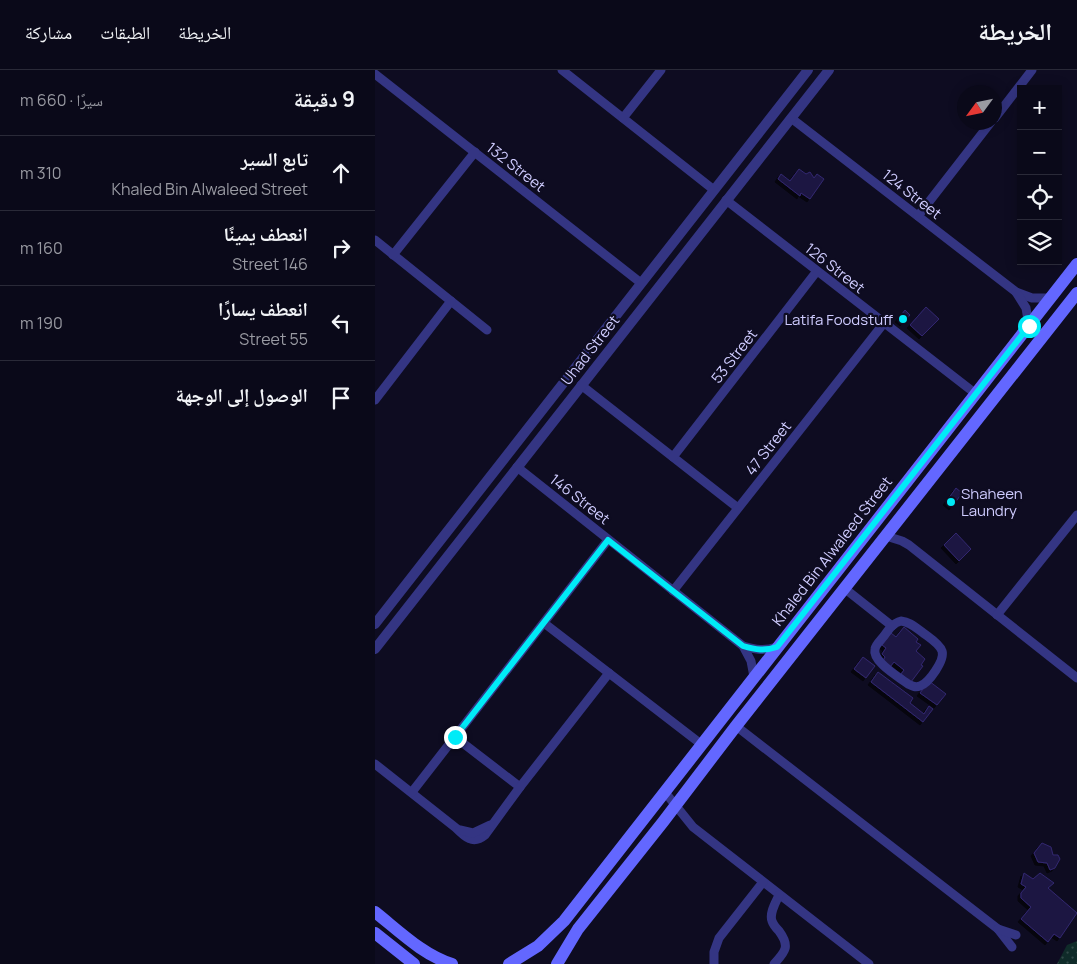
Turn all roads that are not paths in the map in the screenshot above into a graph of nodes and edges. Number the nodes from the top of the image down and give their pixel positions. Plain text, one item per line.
1 (561, 70) edge
2 (661, 70) edge
3 (808, 70) edge
4 (829, 70) edge
5 (1032, 70) edge
6 (375, 74) edge
7 (1002, 109) edge
8 (623, 118) junction
9 (791, 118) junction
10 (985, 130) edge
11 (475, 152) junction
12 (714, 190) junction
13 (726, 200) junction
14 (705, 202) junction
15 (717, 212) junction
16 (918, 216) junction
17 (375, 240) edge
18 (393, 255) junction
19 (1077, 264) edge
20 (817, 272) junction
21 (641, 283) junction
22 (1016, 292) junction
23 (1077, 293) edge
24 (1051, 298) junction
25 (451, 301) junction
26 (883, 323) junction
27 (1029, 326) junction
28 (487, 330) dead end
29 (581, 385) junction
30 (976, 394) junction
31 (375, 400) edge
32 (541, 412) junction
33 (553, 420) junction
34 (673, 457) junction
35 (517, 467) junction
36 (913, 473) junction
37 (926, 484) junction
38 (898, 492) junction
39 (911, 504) junction
40 (738, 508) junction
41 (1077, 515) edge
42 (895, 524) junction
43 (886, 536) junction
44 (608, 540) junction
45 (909, 545) junction
46 (419, 568) junction
47 (431, 578) junction
48 (844, 588) junction
49 (673, 591) junction
50 (997, 615) junction
51 (544, 623) junction
52 (375, 624) edge
53 (892, 626) junction
54 (743, 646) junction
55 (777, 647) junction
56 (375, 649) edge
57 (609, 673) junction
58 (754, 677) junction
59 (1077, 678) edge
60 (736, 726) junction
61 (455, 737) junction
62 (701, 744) junction
63 (375, 764) edge
64 (520, 787) junction
65 (665, 791) junction
66 (412, 792) junction
67 (676, 805) junction
68 (763, 882) junction
69 (779, 895) junction
70 (375, 912) edge
71 (997, 929) junction
72 (375, 933) edge
73 (1016, 935) dead end
74 (719, 938) junction
75 (1013, 947) dead end
76 (414, 964) edge
77 (452, 964) edge
78 (509, 964) edge
79 (557, 964) edge
80 (709, 964) edge
81 (715, 964) edge
82 (774, 964) edge
83 (869, 964) edge

1 - 8 street
2 - 8 street
3 - 12 street, Uhad Street
4 - 9 street, Uhad Street
5 - 7 street
6 - 11 street, 132 Street
8 - 12 street
9 - 13 street, Uhad Street
9 - 16 street, 124 Street
10 - 16 street
11 - 18 street
11 - 21 street, 132 Street
12 - 14 street, Uhad Street
13 - 15 street, Uhad Street
13 - 20 street, 126 Street
14 - 15 street
14 - 21 street, Uhad Street
15 - 29 street, Uhad Street
16 - 22 street, 124 Street
17 - 18 street
18 - 25 street
19 - 24 main road, Khaled Bin Alwaleed Street
20 - 26 street, 126 Street
20 - 34 street, 53 Street
21 - 32 street, Uhad Street
22 - 24 street, 124 Street
22 - 27 street, 124 Street
23 - 37 main road
24 - 27 main road, Khaled Bin Alwaleed Street
25 - 28 street
25 - 31 street
26 - 30 street, 126 Street
26 - 40 street, 47 Street
27 - 30 main road, Khaled Bin Alwaleed Street
29 - 33 street, Uhad Street
29 - 34 street
30 - 36 main road, Khaled Bin Alwaleed Street
32 - 33 street
32 - 46 street, Uhad Street
33 - 35 street, Uhad Street
34 - 40 street
35 - 44 street, 146 Street
35 - 47 street, Uhad Street
36 - 37 main road
36 - 38 main road, Khaled Bin Alwaleed Street
37 - 39 main road
38 - 39 main road
38 - 55 main road, Khaled Bin Alwaleed Street
39 - 42 main road
40 - 49 street, 47 Street
41 - 50 street
42 - 43 main road
42 - 45 street
43 - 45 street
43 - 48 main road
44 - 49 street, 146 Street
44 - 51 street
45 - 50 street
46 - 47 street
46 - 52 street, Uhad Street
47 - 56 street, Uhad Street
48 - 53 street
48 - 60 main road
49 - 54 street, 146 Street
50 - 59 street
51 - 57 street
51 - 61 street
53 - 53 street
54 - 55 street, 146 Street
54 - 58 street, 146 Street
55 - 58 main road, Khaled Bin Alwaleed Street
57 - 62 street
57 - 64 street
58 - 62 main road, Khaled Bin Alwaleed Street
60 - 67 main road
60 - 71 street
61 - 64 street
61 - 66 street
62 - 65 main road, Khaled Bin Alwaleed Street
63 - 66 street
64 - 66 street
65 - 67 street
65 - 78 main road, Khaled Bin Alwaleed Street
67 - 68 street
67 - 79 main road
68 - 69 street
68 - 74 street
69 - 82 street
69 - 83 street
70 - 77 main road
71 - 73 street
71 - 75 street
72 - 76 main road
74 - 80 street
74 - 81 street

